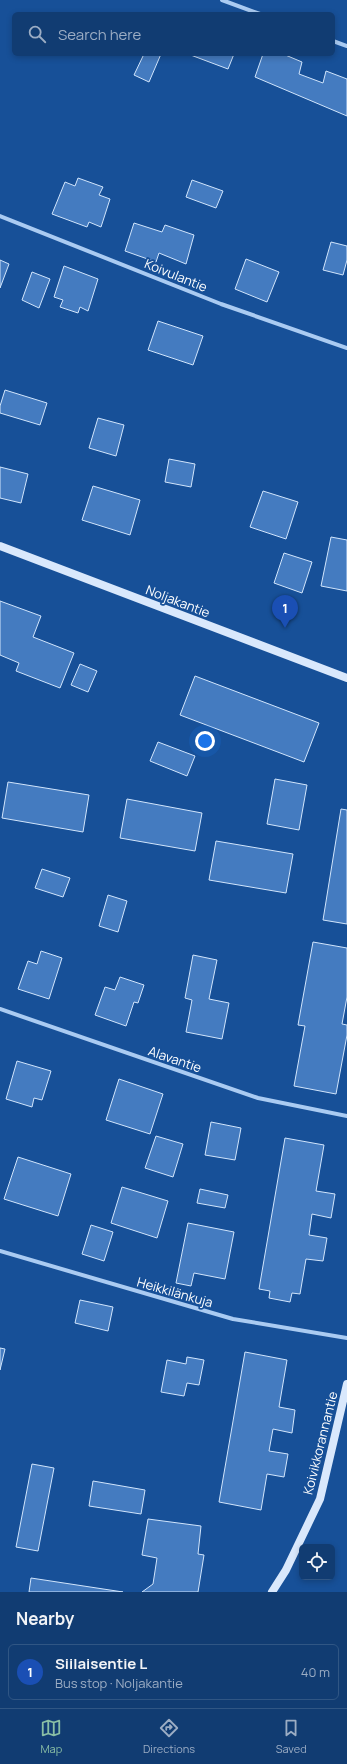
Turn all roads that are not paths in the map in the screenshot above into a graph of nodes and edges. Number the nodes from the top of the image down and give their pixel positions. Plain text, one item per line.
1 (222, 0) edge
2 (255, 12) edge
3 (335, 42) edge
4 (347, 46) edge
5 (0, 216) edge
6 (347, 348) edge
7 (0, 546) edge
8 (347, 678) edge
9 (0, 1009) edge
10 (347, 1116) edge
11 (0, 1251) edge
12 (347, 1338) edge
13 (347, 1384) edge
14 (272, 1592) edge

1 - 2 street
3 - 4 street
5 - 6 street, Koivulantie
7 - 8 main road, Noljakantie
9 - 10 street, Alavantie
11 - 12 street, Heikkilänkuja
13 - 14 main road, Koivikkorannantie

